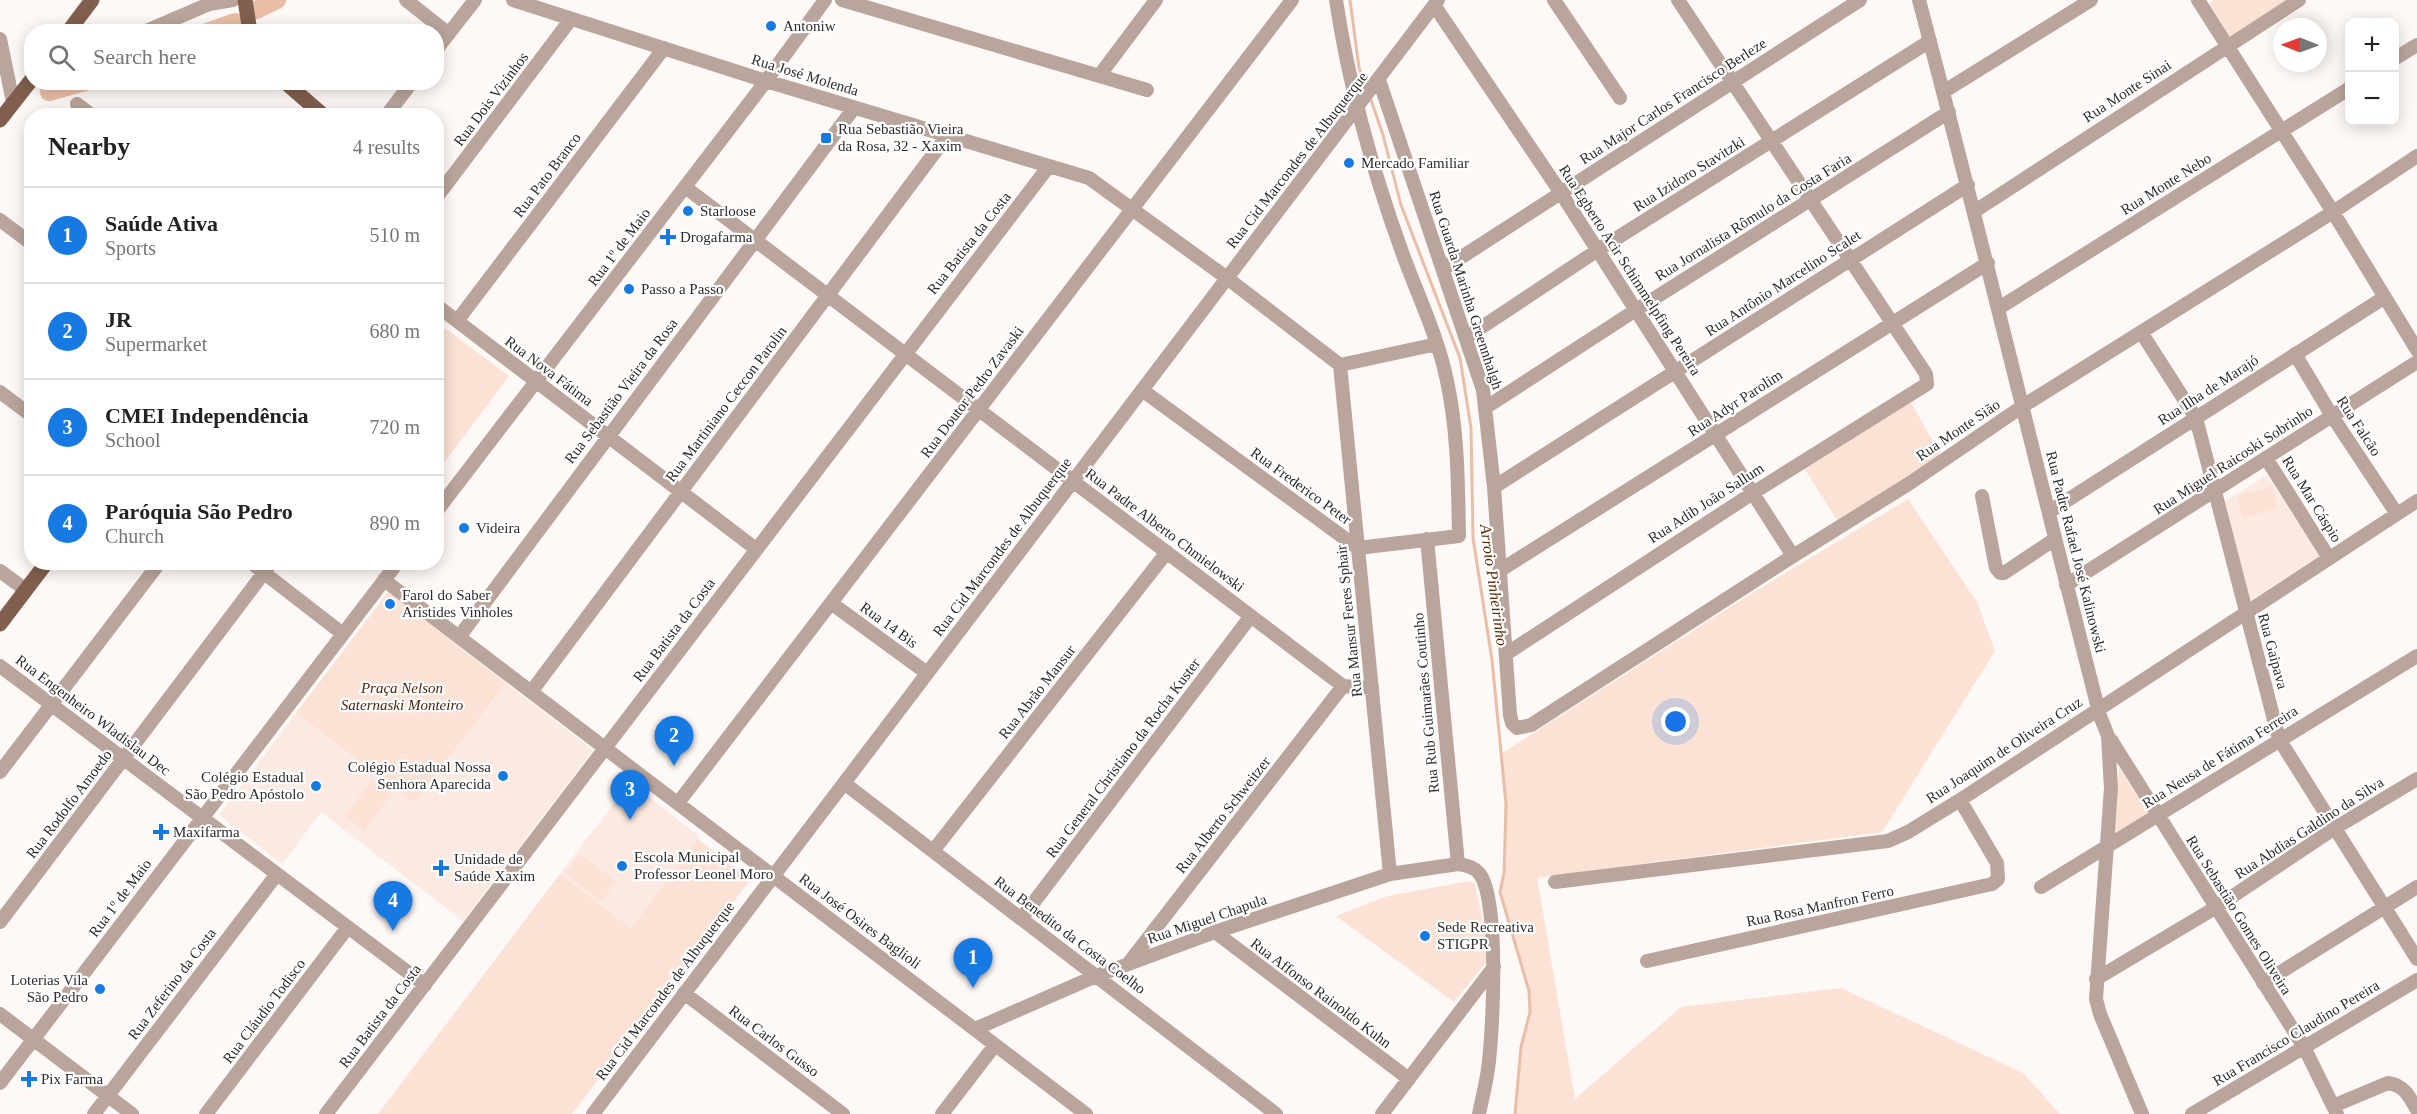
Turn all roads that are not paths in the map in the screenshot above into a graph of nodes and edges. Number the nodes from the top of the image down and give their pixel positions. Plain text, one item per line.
1 (92, 0) edge
2 (233, 0) edge
3 (406, 0) edge
4 (475, 0) edge
5 (513, 0) edge
6 (825, 0) edge
7 (842, 0) edge
8 (1156, 0) edge
9 (1292, 0) edge
10 (1336, 0) edge
11 (1554, 0) edge
12 (1678, 0) edge
13 (1860, 0) edge
14 (1919, 0) edge
15 (2091, 0) edge
16 (2198, 0) edge
17 (2298, 0) edge
18 (1436, 3) edge
19 (246, 8) edge
20 (571, 19) junction
21 (74, 24) edge
22 (163, 24) edge
23 (249, 24) edge
24 (436, 24) edge
25 (444, 30) edge
26 (449, 34) junction
27 (0, 39) edge
28 (444, 40) edge
29 (1930, 41) junction
30 (2227, 45) junction
31 (2417, 45) edge
32 (664, 48) junction
33 (2399, 56) edge
34 (1099, 76) junction
35 (766, 81) junction
36 (1378, 82) junction
37 (1732, 82) junction
38 (24, 89) edge
39 (294, 90) edge
40 (406, 90) edge
41 (1147, 90) dead end
42 (2345, 91) edge
43 (1943, 92) junction
44 (1620, 98) dead end
45 (13, 102) junction
46 (77, 104) dead end
47 (1358, 106) junction
48 (82, 108) edge
49 (315, 108) edge
50 (392, 108) edge
51 (854, 108) junction
52 (1949, 112) junction
53 (0, 120) edge
54 (2282, 131) junction
55 (947, 136) junction
56 (1772, 142) junction
57 (2417, 156) edge
58 (1049, 166) junction
59 (1968, 185) junction
60 (444, 187) edge
61 (685, 187) junction
62 (1561, 193) junction
63 (1811, 200) junction
64 (1132, 209) junction
65 (1975, 211) junction
66 (2333, 212) junction
67 (0, 220) edge
68 (24, 238) edge
69 (757, 240) junction
70 (1598, 250) junction
71 (1850, 260) junction
72 (1988, 263) junction
73 (1443, 269) junction
74 (1227, 278) junction
75 (829, 294) junction
76 (2385, 297) junction
77 (1999, 308) junction
78 (1636, 310) junction
79 (444, 311) edge
80 (457, 321) junction
81 (1892, 322) junction
82 (2141, 332) junction
83 (1467, 338) junction
84 (1437, 344) junction
85 (2417, 350) edge
86 (906, 353) junction
87 (2295, 354) junction
88 (2417, 362) edge
89 (1340, 365) junction
90 (1676, 372) junction
91 (536, 382) junction
92 (1142, 390) junction
93 (0, 392) edge
94 (2023, 406) junction
95 (1485, 408) junction
96 (979, 409) junction
97 (24, 411) edge
98 (2332, 416) junction
99 (2196, 418) junction
100 (1716, 435) junction
101 (608, 436) junction
102 (2266, 458) junction
103 (1073, 481) junction
104 (1494, 487) junction
105 (2215, 491) junction
106 (681, 492) junction
107 (1753, 493) junction
108 (1982, 495) dead end
109 (2417, 501) edge
110 (444, 502) edge
111 (2049, 512) junction
112 (2397, 514) junction
113 (1427, 539) junction
114 (2055, 539) junction
115 (1358, 548) junction
116 (756, 549) junction
117 (1167, 552) junction
118 (1793, 556) junction
119 (2330, 558) junction
120 (41, 570) edge
121 (154, 570) edge
122 (266, 570) edge
123 (270, 570) edge
124 (392, 570) edge
125 (0, 571) edge
126 (1499, 571) junction
127 (384, 580) junction
128 (2066, 585) junction
129 (26, 590) junction
130 (831, 603) junction
131 (2246, 612) junction
132 (1251, 616) junction
133 (0, 624) edge
134 (344, 633) junction
135 (459, 637) junction
136 (1506, 654) junction
137 (2417, 656) edge
138 (0, 666) edge
139 (927, 673) junction
140 (1343, 686) junction
141 (1372, 688) junction
142 (531, 692) junction
143 (51, 705) junction
144 (2098, 708) junction
145 (1517, 728) joint
146 (2108, 736) junction
147 (2279, 739) junction
148 (605, 748) junction
149 (124, 759) junction
150 (0, 772) edge
151 (2417, 779) edge
152 (844, 783) junction
153 (1960, 800) junction
154 (678, 803) junction
155 (2156, 815) junction
156 (202, 818) junction
157 (2335, 828) junction
158 (2108, 848) junction
159 (933, 852) junction
160 (1458, 864) junction
161 (278, 874) junction
162 (1390, 874) junction
163 (773, 876) junction
164 (1555, 882) dead end
165 (2041, 887) dead end
166 (2417, 887) edge
167 (2384, 907) junction
168 (2215, 908) junction
169 (1021, 919) junction
170 (0, 922) edge
171 (348, 927) junction
172 (1215, 932) junction
173 (2417, 959) edge
174 (1647, 961) dead end
175 (1128, 964) junction
176 (1494, 967) junction
177 (1096, 976) junction
178 (2096, 979) junction
179 (2417, 980) edge
180 (2263, 983) junction
181 (424, 985) junction
182 (684, 993) junction
183 (0, 1014) edge
184 (975, 1029) junction
185 (33, 1039) junction
186 (995, 1045) junction
187 (2304, 1047) junction
188 (1409, 1079) junction
189 (0, 1083) edge
190 (108, 1095) junction
191 (2208, 1110) edge
192 (2335, 1110) edge
193 (2417, 1110) edge
194 (594, 1113) edge
195 (94, 1114) edge
196 (132, 1114) edge
197 (206, 1114) edge
198 (326, 1114) edge
199 (843, 1114) edge
200 (942, 1114) edge
201 (1086, 1114) edge
202 (1276, 1114) edge
203 (1382, 1114) edge
204 (1479, 1114) edge
205 (2142, 1114) edge
206 (2192, 1114) edge

1 - 21 main road
2 - 22 street
3 - 24 street
4 - 26 street
5 - 20 street, Rua José Molenda
6 - 35 street, Rua 1º de Maio
7 - 34 street
8 - 34 street
9 - 64 street, Rua Doutor Pedro Zavaski
10 - 47 street
11 - 44 street
12 - 37 street
13 - 37 street, Rua Major Carlos Francisco Berleze
14 - 29 street, Rua Padre Rafael José Kalinowski
15 - 43 street
16 - 30 street
17 - 30 street, Rua Monte Sinai
18 - 36 street, Rua Cid Marcondes de Albuquerque
18 - 62 street, Rua Egberto Acir Schimmelpfing Pereira
19 - 23 main road
20 - 32 street, Rua José Molenda
20 - 60 street, Rua Dois Vizinhos
25 - 26 street
26 - 28 street
27 - 45 street
29 - 43 street, Rua Padre Rafael José Kalinowski
29 - 56 street, Rua Izidoro Stavitzki
30 - 54 street
30 - 65 street, Rua Monte Sinai
31 - 33 street
32 - 35 street, Rua José Molenda
32 - 80 street, Rua Pato Branco
34 - 41 street
35 - 51 street, Rua José Molenda
35 - 61 street, Rua 1º de Maio
36 - 47 street, Rua Cid Marcondes de Albuquerque
36 - 73 street, Rua Guarda Marinha Greennhalgh
37 - 56 street
37 - 62 street, Rua Major Carlos Francisco Berleze
38 - 45 main road
39 - 49 main road
40 - 50 street
42 - 54 street, Rua Monte Nebo
43 - 52 street, Rua Padre Rafael José Kalinowski
45 - 53 main road
46 - 48 street
47 - 74 street, Rua Cid Marcondes de Albuquerque
47 - 84 street
51 - 55 street, Rua José Molenda
51 - 69 street, Rua Sebastião Vieira da Rosa
52 - 59 street, Rua Padre Rafael José Kalinowski
52 - 63 street, Rua Jornalista Rômulo da Costa Faria
54 - 66 street
54 - 77 street, Rua Monte Nebo
55 - 58 street, Rua José Molenda
55 - 75 street, Rua Martiniano Ceccon Parolin
56 - 63 street
56 - 70 street, Rua Izidoro Stavitzki
57 - 66 street, Rua Monte Sião
58 - 64 street, Rua José Molenda
58 - 86 street, Rua Batista da Costa
59 - 65 street, Rua Padre Rafael José Kalinowski
59 - 71 street, Rua Antônio Marcelino Scalet
61 - 69 street, Rua Padre Alberto Chmielowski
61 - 91 street, Rua 1º de Maio
62 - 70 street, Rua Egberto Acir Schimmelpfing Pereira
62 - 73 street, Rua Major Carlos Francisco Berleze
63 - 71 street
63 - 78 street, Rua Jornalista Rômulo da Costa Faria
64 - 74 street
64 - 96 street, Rua Doutor Pedro Zavaski
65 - 72 street, Rua Padre Rafael José Kalinowski
66 - 76 street
66 - 82 street, Rua Monte Sião
67 - 68 street
69 - 75 street, Rua Padre Alberto Chmielowski
69 - 101 street, Rua Sebastião Vieira da Rosa
70 - 78 street, Rua Egberto Acir Schimmelpfing Pereira
70 - 83 street, Rua Izidoro Stavitzki
71 - 81 street
71 - 90 street, Rua Antônio Marcelino Scalet
72 - 77 street, Rua Padre Rafael José Kalinowski
72 - 81 street, Rua Adyr Parolim
73 - 83 street, Rua Guarda Marinha Greennhalgh
74 - 89 street
74 - 92 street, Rua Cid Marcondes de Albuquerque
75 - 86 street, Rua Padre Alberto Chmielowski
75 - 106 street, Rua Martiniano Ceccon Parolin
76 - 85 street
76 - 87 street, Rua Ilha de Marajó
77 - 94 street, Rua Padre Rafael José Kalinowski
78 - 90 street, Rua Egberto Acir Schimmelpfing Pereira
78 - 95 street, Rua Jornalista Rômulo da Costa Faria
79 - 80 street, Rua Nova Fátima
80 - 91 street, Rua Nova Fátima
81 - 100 street, Rua Adyr Parolim
81 - 107 street, Rua Adib João Sallum
82 - 94 street, Rua Monte Sião
82 - 99 street, Rua Gaipava
83 - 95 street, Rua Guarda Marinha Greennhalgh
84 - 89 street
84 - 113 street
86 - 96 street, Rua Padre Alberto Chmielowski
86 - 116 street, Rua Batista da Costa
87 - 98 street, Rua Falcão
87 - 99 street, Rua Ilha de Marajó
88 - 98 street, Rua Miguel Raicoski Sobrinho
89 - 115 street, Rua Mansur Feres Sphair
90 - 100 street, Rua Egberto Acir Schimmelpfing Pereira
90 - 104 street, Rua Antônio Marcelino Scalet
91 - 101 street, Rua Nova Fátima
91 - 110 street, Rua 1º de Maio
92 - 103 street, Rua Cid Marcondes de Albuquerque
92 - 115 street, Rua Frederico Peter
93 - 97 street
94 - 111 street, Rua Padre Rafael José Kalinowski
94 - 118 street, Rua Monte Sião
95 - 104 street, Rua Guarda Marinha Greennhalgh
96 - 103 street, Rua Padre Alberto Chmielowski
96 - 130 street, Rua Doutor Pedro Zavaski
98 - 102 street, Rua Miguel Raicoski Sobrinho
98 - 112 street, Rua Falcão
99 - 105 street, Rua Gaipava
99 - 111 street, Rua Ilha de Marajó
100 - 107 street, Rua Egberto Acir Schimmelpfing Pereira
100 - 126 street, Rua Adyr Parolim
101 - 106 street, Rua Nova Fátima
101 - 135 street, Rua Sebastião Vieira da Rosa
102 - 105 street, Rua Miguel Raicoski Sobrinho
102 - 119 street, Rua Mar Cáspio
103 - 117 street, Rua Padre Alberto Chmielowski
103 - 139 street, Rua Cid Marcondes de Albuquerque
104 - 126 street, Rua Guarda Marinha Greennhalgh
105 - 128 street, Rua Miguel Raicoski Sobrinho
105 - 131 street, Rua Gaipava
106 - 116 street, Rua Nova Fátima
106 - 142 street, Rua Martiniano Ceccon Parolin
107 - 118 street, Rua Egberto Acir Schimmelpfing Pereira
107 - 136 street, Rua Adib João Sallum
108 - 114 street
109 - 112 street, Rua Joaquim de Oliveira Cruz
111 - 114 street, Rua Padre Rafael José Kalinowski
112 - 119 street, Rua Joaquim de Oliveira Cruz
113 - 115 street
113 - 160 street, Rua Rub Guimarães Coutinho
114 - 128 street, Rua Padre Rafael José Kalinowski
115 - 141 street, Rua Mansur Feres Sphair
116 - 148 street, Rua Batista da Costa
117 - 132 street, Rua Padre Alberto Chmielowski
117 - 159 street, Rua Abrão Mansur
118 - 145 street, Rua Monte Sião
119 - 131 street, Rua Joaquim de Oliveira Cruz
120 - 129 main road
121 - 143 street
122 - 149 street, Rua Rodolfo Amoedo
123 - 134 street
124 - 127 street, Rua 1º de Maio
125 - 129 street
126 - 136 street, Rua Guarda Marinha Greennhalgh
127 - 134 street, Rua 1º de Maio
127 - 135 street, Rua José Osires Baglioli
128 - 144 street, Rua Padre Rafael José Kalinowski
129 - 133 main road
130 - 139 street, Rua 14 Bis
130 - 154 street, Rua Doutor Pedro Zavaski
131 - 144 street, Rua Joaquim de Oliveira Cruz
131 - 147 street, Rua Gaipava
132 - 140 street, Rua Padre Alberto Chmielowski
132 - 169 street, Rua General Christiano da Rocha Kuster
134 - 156 street, Rua 1º de Maio
135 - 142 street, Rua José Osires Baglioli
136 - 145 street, Rua Guarda Marinha Greennhalgh
137 - 147 street, Rua Neusa de Fátima Ferreira
138 - 143 street, Rua Engenheiro Wladislau Dec
139 - 152 street, Rua Cid Marcondes de Albuquerque
140 - 141 street
140 - 175 street, Rua Alberto Schweitzer
141 - 162 street, Rua Mansur Feres Sphair
142 - 148 street, Rua José Osires Baglioli
143 - 149 street, Rua Engenheiro Wladislau Dec
143 - 150 street
144 - 146 street, Rua Padre Rafael José Kalinowski
144 - 153 street, Rua Joaquim de Oliveira Cruz
146 - 155 street, Rua Sebastião Gomes Oliveira
146 - 158 street, Rua Padre Rafael José Kalinowski
147 - 155 street, Rua Neusa de Fátima Ferreira
147 - 157 street, Rua Gaipava
148 - 154 street, Rua José Osires Baglioli
148 - 181 street, Rua Batista da Costa
149 - 156 street, Rua Engenheiro Wladislau Dec
149 - 170 street, Rua Rodolfo Amoedo
151 - 157 street, Rua Abdias Galdino da Silva
152 - 159 street, Rua Benedito da Costa Coelho
152 - 163 street, Rua Cid Marcondes de Albuquerque
153 - 164 street, Rua Joaquim de Oliveira Cruz
153 - 174 street, Rua Rosa Manfron Ferro
154 - 163 street, Rua José Osires Baglioli
155 - 158 street, Rua Neusa de Fátima Ferreira
155 - 168 street, Rua Sebastião Gomes Oliveira
156 - 161 street, Rua Engenheiro Wladislau Dec
156 - 185 street, Rua 1º de Maio
157 - 167 street, Rua Gaipava
157 - 168 street, Rua Abdias Galdino da Silva
158 - 165 street, Rua Neusa de Fátima Ferreira
158 - 178 street, Rua Padre Rafael José Kalinowski
159 - 169 street, Rua Benedito da Costa Coelho
160 - 162 street, Rua Miguel Chapula
160 - 176 street
161 - 171 street, Rua Engenheiro Wladislau Dec
161 - 190 street, Rua Zeferino da Costa
162 - 172 street, Rua Miguel Chapula
163 - 182 street, Rua Cid Marcondes de Albuquerque
163 - 184 street, Rua José Osires Baglioli
166 - 167 street
167 - 173 street, Rua Gaipava
167 - 180 street
168 - 178 street, Rua Abdias Galdino da Silva
168 - 180 street, Rua Sebastião Gomes Oliveira
169 - 177 street, Rua Benedito da Costa Coelho
171 - 181 street, Rua Engenheiro Wladislau Dec
171 - 197 street, Rua Cláudio Todisco
172 - 175 street, Rua Miguel Chapula
172 - 188 street, Rua Affonso Rainoldo Kuhn
175 - 177 street, Rua Miguel Chapula
176 - 188 street
176 - 204 street
177 - 184 street, Rua Miguel Chapula
177 - 202 street, Rua Benedito da Costa Coelho
178 - 205 street, Rua Padre Rafael José Kalinowski
179 - 187 street, Rua Francisco Claudino Pereira
180 - 187 street, Rua Sebastião Gomes Oliveira
181 - 198 street, Rua Batista da Costa
182 - 194 street, Rua Cid Marcondes de Albuquerque
182 - 199 street, Rua Carlos Gusso
183 - 185 street
184 - 186 street, Rua José Osires Baglioli
185 - 189 street, Rua 1º de Maio
185 - 190 street
186 - 200 street
186 - 201 street, Rua José Osires Baglioli
187 - 191 street, Rua Francisco Claudino Pereira
187 - 192 street, Rua Sebastião Gomes Oliveira
188 - 203 street
190 - 195 street, Rua Zeferino da Costa
190 - 196 street
191 - 206 street, Rua Francisco Claudino Pereira
192 - 193 street

